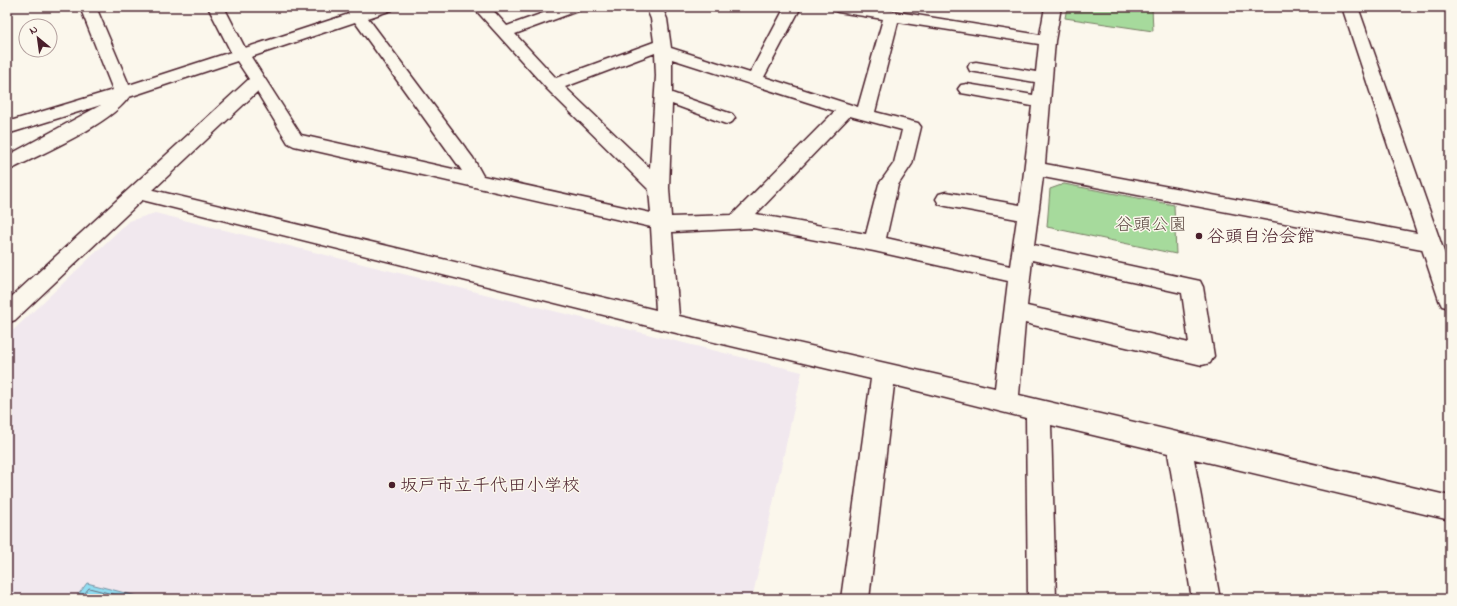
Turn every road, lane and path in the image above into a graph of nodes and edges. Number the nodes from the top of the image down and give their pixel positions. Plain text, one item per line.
1 (88, 7) edge
2 (216, 7) edge
3 (387, 7) edge
4 (481, 7) edge
5 (575, 7) edge
6 (654, 7) edge
7 (794, 7) edge
8 (838, 7) edge
9 (1053, 7) edge
10 (1350, 7) edge
11 (355, 11) edge
12 (892, 16) junction
13 (504, 32) junction
14 (1047, 41) junction
15 (663, 48) junction
16 (241, 55) junction
17 (976, 67) dead end
18 (1044, 78) junction
19 (258, 79) junction
20 (755, 79) junction
21 (553, 86) junction
22 (968, 89) dead end
23 (123, 93) junction
24 (662, 95) junction
25 (1041, 102) junction
26 (846, 109) junction
27 (864, 115) junction
28 (726, 118) dead end
29 (7, 128) edge
30 (7, 164) edge
31 (1035, 169) junction
32 (476, 180) junction
33 (659, 188) junction
34 (139, 193) junction
35 (946, 199) dead end
36 (1028, 214) junction
37 (738, 221) junction
38 (662, 222) junction
39 (874, 243) junction
40 (1431, 244) junction
41 (1022, 250) junction
42 (1019, 276) junction
43 (1450, 300) edge
44 (1016, 312) junction
45 (7, 314) edge
46 (668, 322) junction
47 (884, 372) junction
48 (1006, 401) junction
49 (1038, 411) junction
50 (1179, 444) junction
51 (1450, 508) edge
52 (855, 599) edge
53 (1042, 599) edge
54 (1206, 599) edge

1 - 23 street
2 - 16 street
3 - 11 street
4 - 13 street
5 - 13 street
6 - 15 street
7 - 20 street
8 - 12 street
9 - 14 street
10 - 40 street
11 - 16 street
11 - 32 street
12 - 14 street
12 - 27 street
13 - 21 street
14 - 18 street
15 - 20 street
15 - 21 street
15 - 24 street
16 - 19 street
16 - 23 street
17 - 18 street
18 - 25 street
19 - 32 street
19 - 34 street
20 - 26 street
21 - 33 street
22 - 25 street
23 - 29 street
23 - 30 street
24 - 28 street
24 - 33 street
25 - 31 street
26 - 27 street
26 - 37 street
27 - 39 street
31 - 36 street
31 - 40 street
32 - 38 street
33 - 38 street
34 - 45 street
34 - 46 street
35 - 36 street
36 - 41 street
37 - 38 street
37 - 39 street
38 - 46 street
39 - 42 street
40 - 43 street
41 - 42 street
41 - 44 street
42 - 44 street
44 - 48 street
46 - 47 street
47 - 48 street
47 - 52 street
48 - 49 street
49 - 50 street
49 - 53 street
50 - 51 street
50 - 54 street

